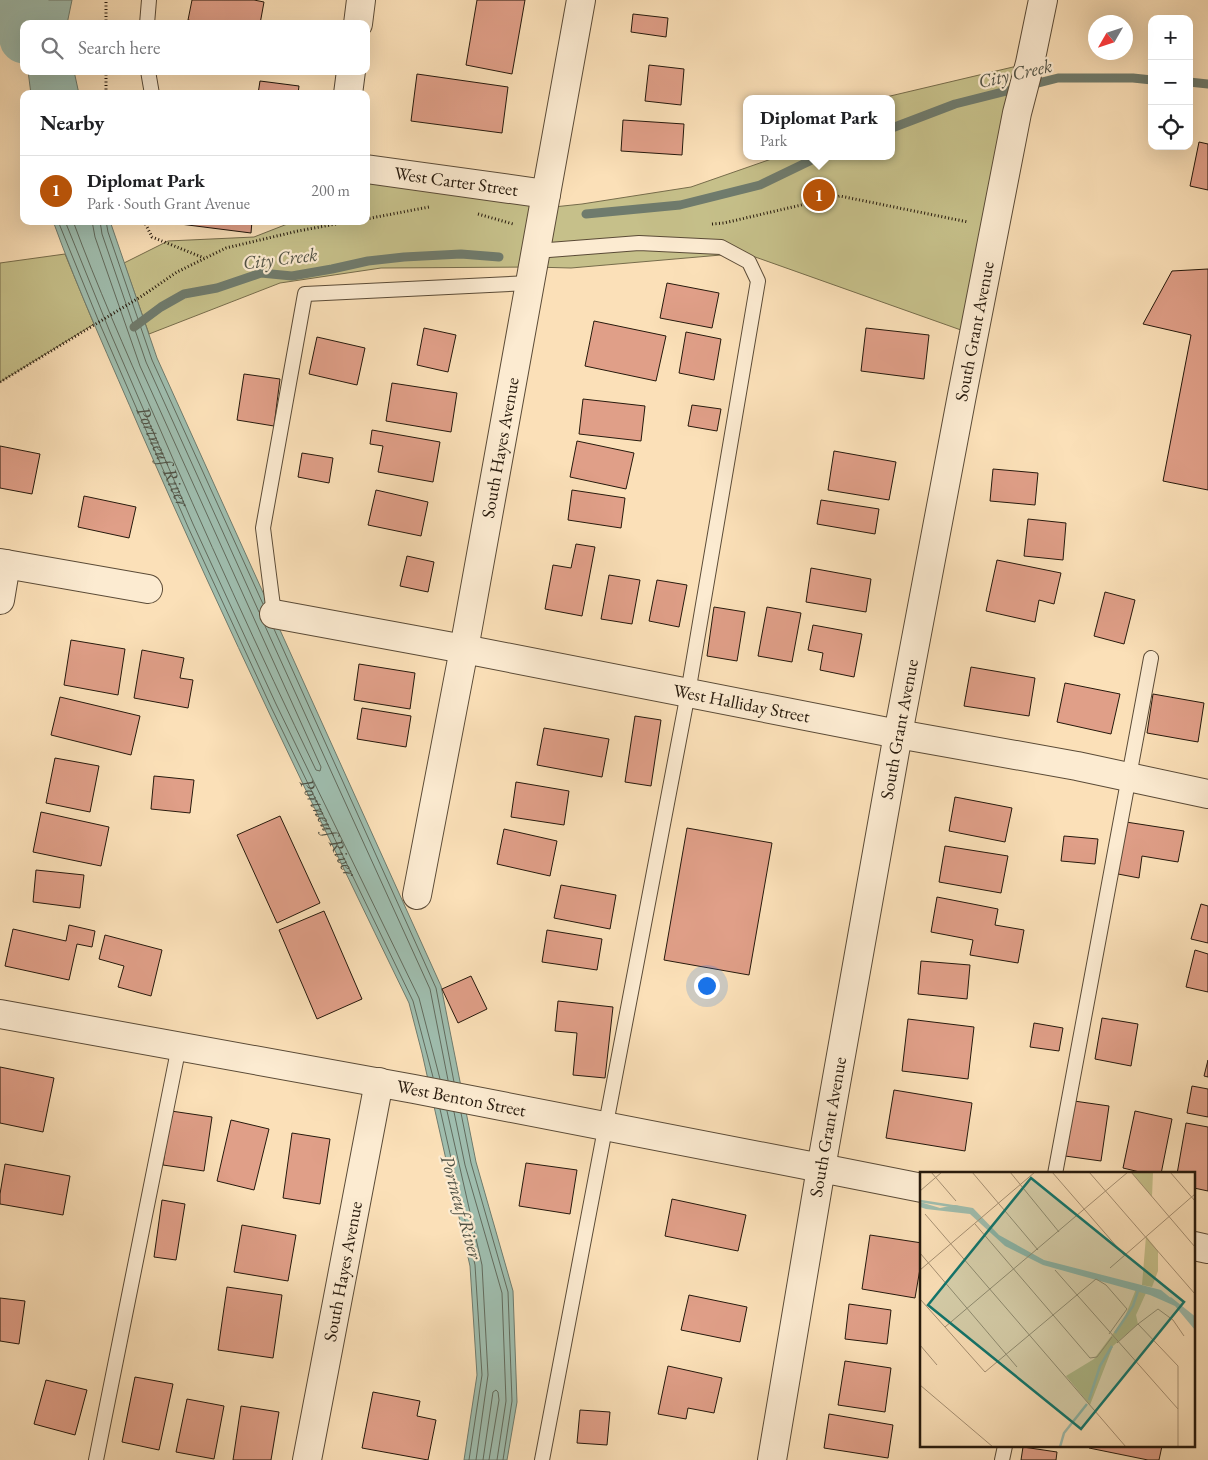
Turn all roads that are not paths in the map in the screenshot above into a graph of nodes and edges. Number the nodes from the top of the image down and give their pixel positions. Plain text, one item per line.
1 (149, 0) edge
2 (361, 0) edge
3 (581, 0) edge
4 (1043, 0) edge
5 (147, 20) edge
6 (358, 20) edge
7 (149, 75) edge
8 (350, 75) edge
9 (151, 90) edge
10 (349, 90) edge
11 (370, 170) edge
12 (546, 194) junction
13 (538, 240) junction
14 (530, 283) junction
15 (3, 564) edge
16 (148, 589) dead end
17 (0, 600) edge
18 (274, 614) joint
19 (464, 649) junction
20 (1151, 658) dead end
21 (688, 693) junction
22 (898, 734) junction
23 (1128, 777) junction
24 (1208, 794) edge
25 (417, 895) dead end
26 (0, 1014) edge
27 (179, 1046) junction
28 (379, 1082) junction
29 (605, 1126) junction
30 (821, 1168) junction
31 (1055, 1172) edge
32 (920, 1188) edge
33 (96, 1460) edge
34 (307, 1460) edge
35 (542, 1460) edge
36 (772, 1460) edge

1 - 5 lane
2 - 6 street
3 - 12 street, South Hayes Avenue
4 - 22 street, South Grant Avenue
7 - 9 lane
8 - 10 street
11 - 12 street, West Carter Street
12 - 13 street, South Hayes Avenue
13 - 14 street, South Hayes Avenue
13 - 21 lane
14 - 18 lane
14 - 19 street, South Hayes Avenue
15 - 16 street
15 - 17 street
18 - 19 street, West Halliday Street
19 - 21 street, West Halliday Street
19 - 25 street, South Hayes Avenue
20 - 23 lane
21 - 22 street, West Halliday Street
21 - 29 lane
22 - 23 street, West Halliday Street
22 - 30 street, South Grant Avenue
23 - 24 street, West Halliday Street
23 - 31 lane
26 - 27 street, West Benton Street
27 - 28 street, West Benton Street
27 - 33 lane
28 - 29 street, West Benton Street
28 - 34 street, South Hayes Avenue
29 - 30 street, West Benton Street
29 - 35 lane
30 - 32 street, West Benton Street
30 - 36 street, South Grant Avenue

